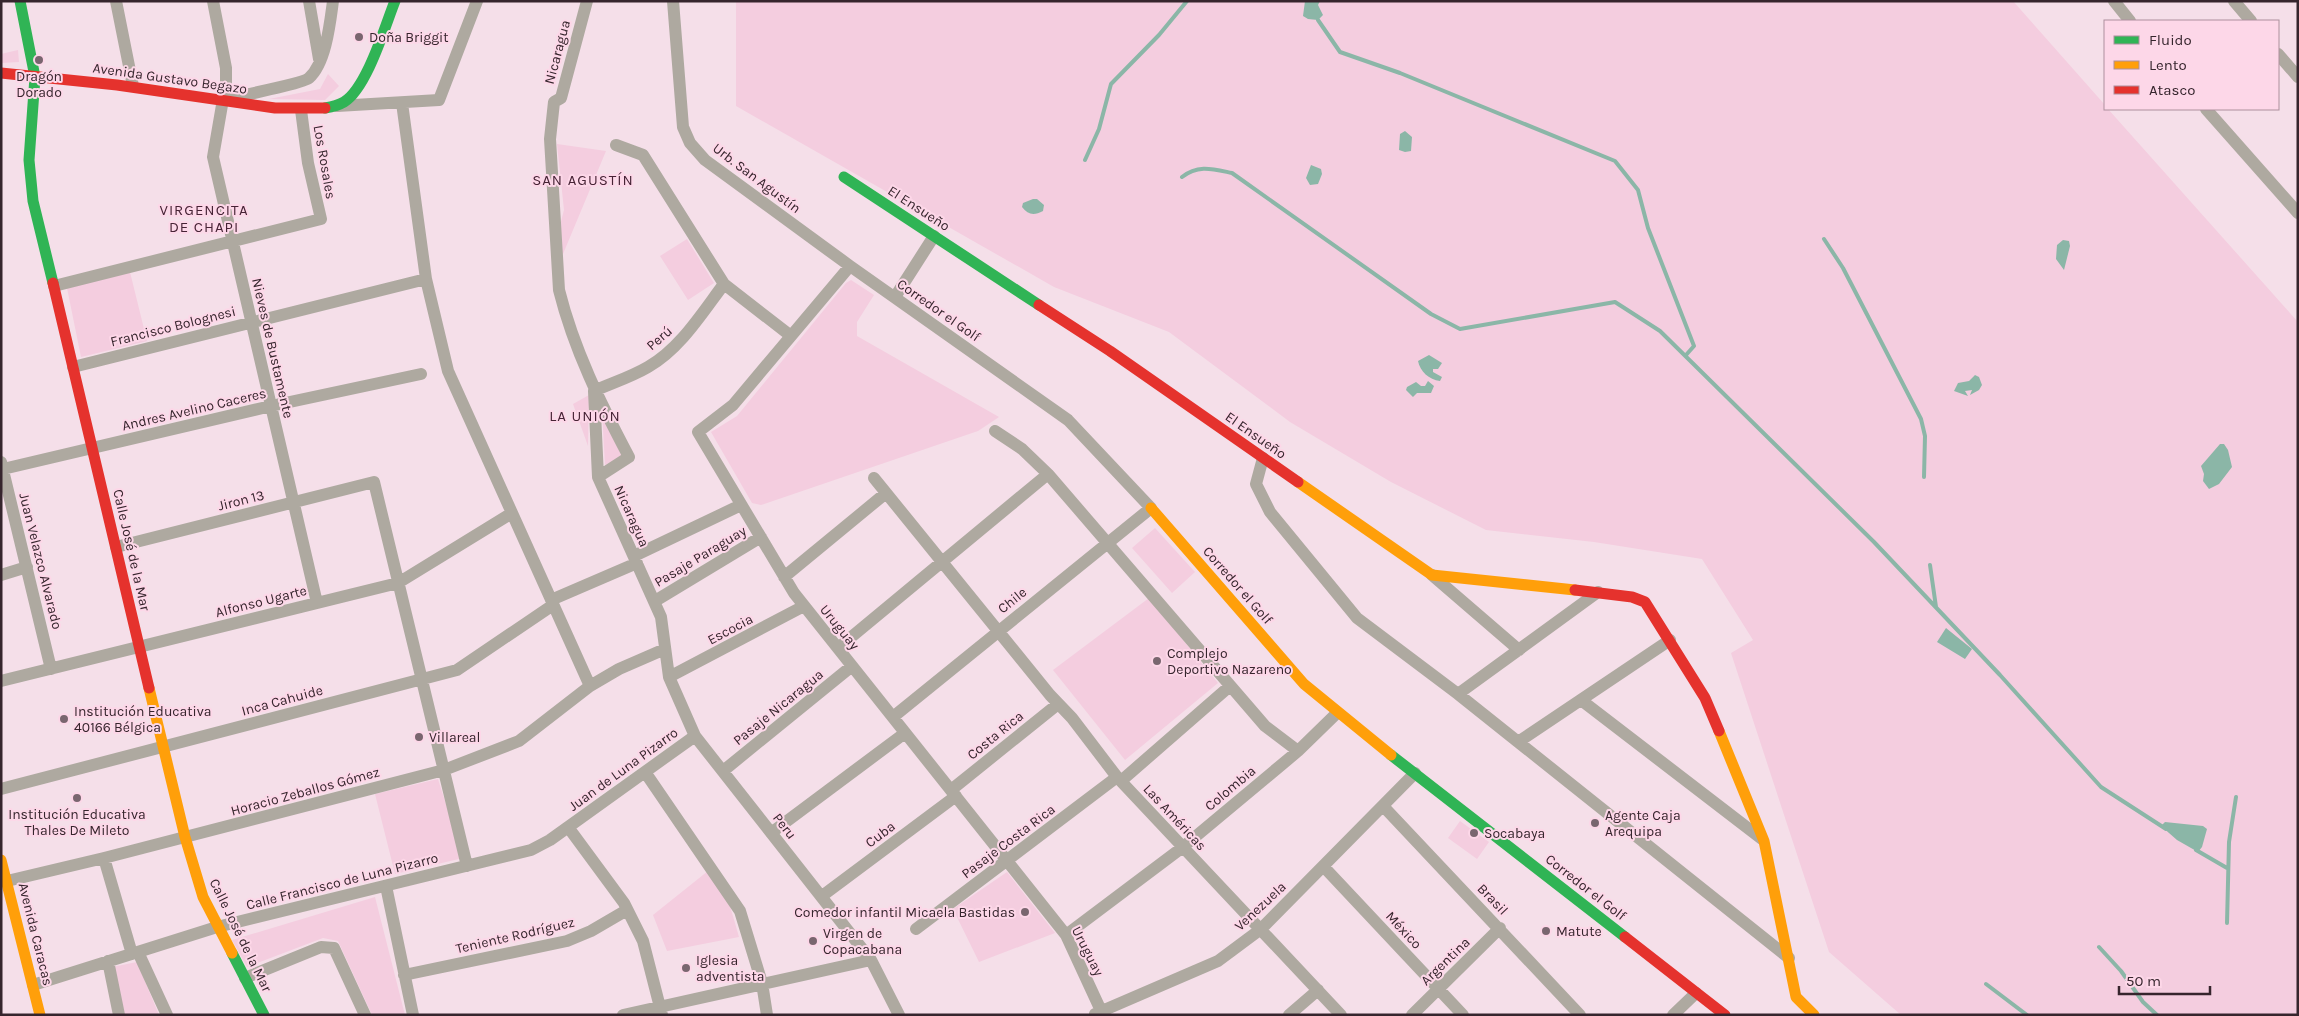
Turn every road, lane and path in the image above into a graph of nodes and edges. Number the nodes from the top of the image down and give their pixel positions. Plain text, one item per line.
1 (20, 1) edge
2 (116, 1) edge
3 (213, 1) edge
4 (309, 1) edge
5 (333, 1) edge
6 (395, 1) edge
7 (477, 1) edge
8 (587, 1) edge
9 (673, 1) edge
10 (2114, 1) edge
11 (2234, 1) edge
12 (2129, 20) edge
13 (2250, 20) edge
14 (2279, 55) edge
15 (320, 64) junction
16 (1, 73) edge
17 (35, 77) junction
18 (2298, 77) edge
19 (133, 86) junction
20 (222, 100) junction
21 (402, 103) junction
22 (334, 107) junction
23 (301, 110) junction
24 (2207, 110) edge
25 (616, 145) dead end
26 (844, 177) dead end
27 (2298, 213) edge
28 (934, 236) junction
29 (232, 241) junction
30 (850, 266) junction
31 (426, 279) junction
32 (724, 284) junction
33 (54, 286) junction
34 (895, 297) junction
35 (252, 322) junction
36 (791, 336) junction
37 (73, 367) junction
38 (421, 374) dead end
39 (594, 391) junction
40 (271, 406) junction
41 (995, 431) dead end
42 (92, 448) junction
43 (1263, 458) junction
44 (2, 465) edge
45 (1048, 474) junction
46 (598, 477) junction
47 (874, 478) dead end
48 (886, 493) junction
49 (294, 502) junction
50 (742, 505) junction
51 (1151, 508) junction
52 (512, 513) junction
53 (761, 537) junction
54 (1107, 543) junction
55 (116, 547) junction
56 (635, 560) junction
57 (942, 562) junction
58 (27, 567) junction
59 (1, 575) edge
60 (1432, 575) junction
61 (784, 577) junction
62 (398, 583) junction
63 (1598, 592) junction
64 (655, 601) junction
65 (552, 602) junction
66 (317, 603) junction
67 (804, 606) junction
68 (998, 631) junction
69 (1670, 640) junction
70 (140, 647) junction
71 (838, 648) junction
72 (665, 649) junction
73 (1519, 650) junction
74 (852, 666) junction
75 (51, 669) junction
76 (669, 678) junction
77 (422, 679) junction
78 (1, 681) edge
79 (590, 686) junction
80 (1230, 686) junction
81 (1458, 694) junction
82 (1581, 700) junction
83 (1058, 704) junction
84 (1337, 714) junction
85 (893, 717) junction
86 (905, 733) junction
87 (695, 736) junction
88 (1518, 742) junction
89 (164, 747) junction
90 (1298, 751) junction
91 (444, 770) junction
92 (723, 771) junction
93 (645, 772) junction
94 (1415, 773) junction
95 (1119, 779) junction
96 (1, 789) edge
97 (953, 793) junction
98 (1383, 806) junction
99 (568, 827) junction
100 (770, 833) junction
101 (185, 837) junction
102 (1764, 841) junction
103 (1184, 847) junction
104 (104, 858) junction
105 (1, 860) edge
106 (1007, 860) junction
107 (467, 866) junction
108 (1323, 866) junction
109 (7, 881) junction
110 (386, 886) junction
111 (822, 896) junction
112 (628, 910) junction
113 (217, 927) junction
114 (1500, 928) junction
115 (1261, 929) junction
116 (916, 930) dead end
117 (1066, 935) junction
118 (135, 953) junction
119 (1788, 958) junction
120 (871, 960) junction
121 (108, 961) junction
122 (404, 975) junction
123 (245, 978) junction
124 (762, 983) junction
125 (33, 984) junction
126 (1438, 989) junction
127 (1318, 990) junction
128 (1696, 993) junction
129 (661, 1010) edge
130 (1099, 1014) edge
131 (40, 1015) edge
132 (119, 1015) edge
133 (167, 1015) edge
134 (264, 1015) edge
135 (366, 1015) edge
136 (413, 1015) edge
137 (623, 1015) edge
138 (767, 1015) edge
139 (899, 1015) edge
140 (1289, 1015) edge
141 (1341, 1015) edge
142 (1412, 1015) edge
143 (1463, 1015) edge
144 (1580, 1015) edge
145 (1673, 1015) edge
146 (1725, 1015) edge
147 (1814, 1015) edge

1 - 17 street, Calle José de la Mar
2 - 19 street
3 - 20 street, Nieves de Bustamente
4 - 15 street
5 - 15 street
6 - 22 street
7 - 21 street
8 - 39 street, Nicaragua
9 - 30 street, Urb. San Agustín
10 - 12 street
11 - 13 street
14 - 18 street
15 - 20 street
16 - 17 street, Avenida Gustavo Begazo
17 - 19 street, Avenida Gustavo Begazo
17 - 33 street, Calle José de la Mar
19 - 20 street, Avenida Gustavo Begazo
20 - 23 street, Avenida Gustavo Begazo
20 - 29 street, Nieves de Bustamente
21 - 22 street
21 - 31 street
22 - 23 street, Avenida Gustavo Begazo
23 - 29 street, Los Rosales
24 - 27 street
25 - 32 street
26 - 28 street, El Ensueño
28 - 34 street
28 - 43 street, El Ensueño
29 - 33 street
29 - 35 street, Nieves de Bustamente
30 - 34 street, Corredor el Golf
30 - 36 street, Uruguay
31 - 35 street, Francisco Bolognesi
31 - 52 street
32 - 36 street
32 - 39 street, Perú
33 - 37 street, Calle José de la Mar
34 - 51 street, Corredor el Golf
35 - 37 street, Francisco Bolognesi
35 - 40 street, Nieves de Bustamente
36 - 50 street, Uruguay
37 - 42 street, Calle José de la Mar
38 - 40 street, Andres Avelino Caceres
39 - 46 street, Nicaragua
39 - 46 street
40 - 42 street, Andres Avelino Caceres
40 - 49 street, Nieves de Bustamente
41 - 45 street
42 - 44 street, Andres Avelino Caceres
42 - 55 street, Calle José de la Mar
43 - 60 street, El Ensueño
43 - 81 street
44 - 58 street, Juan Velazco Alvarado
45 - 54 street
45 - 57 street
46 - 56 street, Nicaragua
47 - 48 street, Las Américas
48 - 57 street, Las Américas
48 - 61 street
49 - 55 street, Jiron 13
49 - 62 street, Jiron 13
49 - 66 street, Nieves de Bustamente
50 - 53 street, Uruguay
50 - 56 street, Inca Cahuide
51 - 54 street, Chile
51 - 84 street, Corredor el Golf
52 - 62 street, Alfonso Ugarte
52 - 65 street
53 - 61 street, Uruguay
53 - 64 street, Pasaje Paraguay
54 - 68 street, Chile
54 - 80 street
55 - 70 street, Calle José de la Mar
56 - 64 street, Nicaragua
56 - 65 street, Inca Cahuide
57 - 68 street, Las Américas
57 - 71 street
58 - 59 street
58 - 75 street, Juan Velazco Alvarado
60 - 63 street, El Ensueño
60 - 73 street
61 - 67 street, Uruguay
62 - 66 street, Alfonso Ugarte
62 - 77 street
63 - 69 street, El Ensueño
63 - 73 street
64 - 72 street, Nicaragua
65 - 77 street, Inca Cahuide
65 - 79 street
66 - 70 street, Alfonso Ugarte
67 - 71 street, Uruguay
67 - 76 street, Escocia
68 - 83 street, Las Américas
68 - 85 street, Chile
69 - 82 street
69 - 102 street, El Ensueño
70 - 75 street, Alfonso Ugarte
70 - 89 street, Calle José de la Mar
71 - 74 street, Uruguay
72 - 76 street, Peru
72 - 79 street, Horacio Zeballos Gómez
73 - 81 street
74 - 85 street, Uruguay
74 - 92 street, Pasaje Nicaragua
75 - 78 street, Alfonso Ugarte
76 - 87 street, Peru
77 - 89 street, Inca Cahuide
77 - 91 street
79 - 91 street, Horacio Zeballos Gómez
80 - 90 street
80 - 95 street, Pasaje Costa Rica
81 - 88 street
82 - 88 street
82 - 102 street
83 - 95 street, Las Américas
83 - 97 street, Costa Rica
84 - 90 street, Colombia
84 - 94 street, Corredor el Golf
85 - 86 street, Uruguay
86 - 97 street, Uruguay
86 - 100 street
87 - 92 street, Peru
87 - 93 street, Juan de Luna Pizarro
88 - 119 street
89 - 96 street, Inca Cahuide
89 - 101 street, Calle José de la Mar
90 - 103 street, Colombia
91 - 101 street, Horacio Zeballos Gómez
91 - 107 street
92 - 100 street, Peru
93 - 99 street, Juan de Luna Pizarro
93 - 124 street
94 - 98 street, Venezuela
94 - 128 street, Corredor el Golf
95 - 103 street, Las Américas
95 - 106 street, Pasaje Costa Rica
97 - 106 street, Uruguay
97 - 111 street, Cuba
98 - 108 street, Venezuela
98 - 114 street, Brasil
99 - 107 street, Calle Francisco de Luna Pizarro
99 - 112 street
100 - 111 street, Peru
101 - 104 street, Horacio Zeballos Gómez
101 - 113 street, Calle José de la Mar
102 - 119 street, El Ensueño
103 - 115 street, Las Américas
103 - 117 street, Colombia
104 - 109 street, Horacio Zeballos Gómez
104 - 118 street
105 - 109 street, Avenida Caracas
106 - 116 street, Pasaje Costa Rica
106 - 117 street, Uruguay
107 - 110 street, Calle Francisco de Luna Pizarro
108 - 115 street, Venezuela
108 - 126 street, México
109 - 125 street, Avenida Caracas
110 - 113 street, Calle Francisco de Luna Pizarro
110 - 122 street
111 - 120 street, Peru
112 - 122 street, Teniente Rodríguez
112 - 129 street
113 - 118 street, Calle Francisco de Luna Pizarro
113 - 123 street, Calle José de la Mar
114 - 126 street, Argentina
114 - 144 street, Brasil
115 - 127 street, Las Américas
115 - 130 street, Venezuela
117 - 130 street, Uruguay
118 - 121 street, Calle Francisco de Luna Pizarro
118 - 133 street
119 - 147 street, El Ensueño
120 - 124 street
120 - 139 street, Peru
121 - 125 street, Calle Francisco de Luna Pizarro
121 - 132 street
122 - 136 street
123 - 134 street, Calle José de la Mar
123 - 135 street
124 - 129 street
124 - 138 street
125 - 131 street, Avenida Caracas
126 - 142 street, Argentina
126 - 143 street, México
127 - 140 street
127 - 141 street, Las Américas
128 - 145 street
128 - 146 street, Corredor el Golf
129 - 137 street

